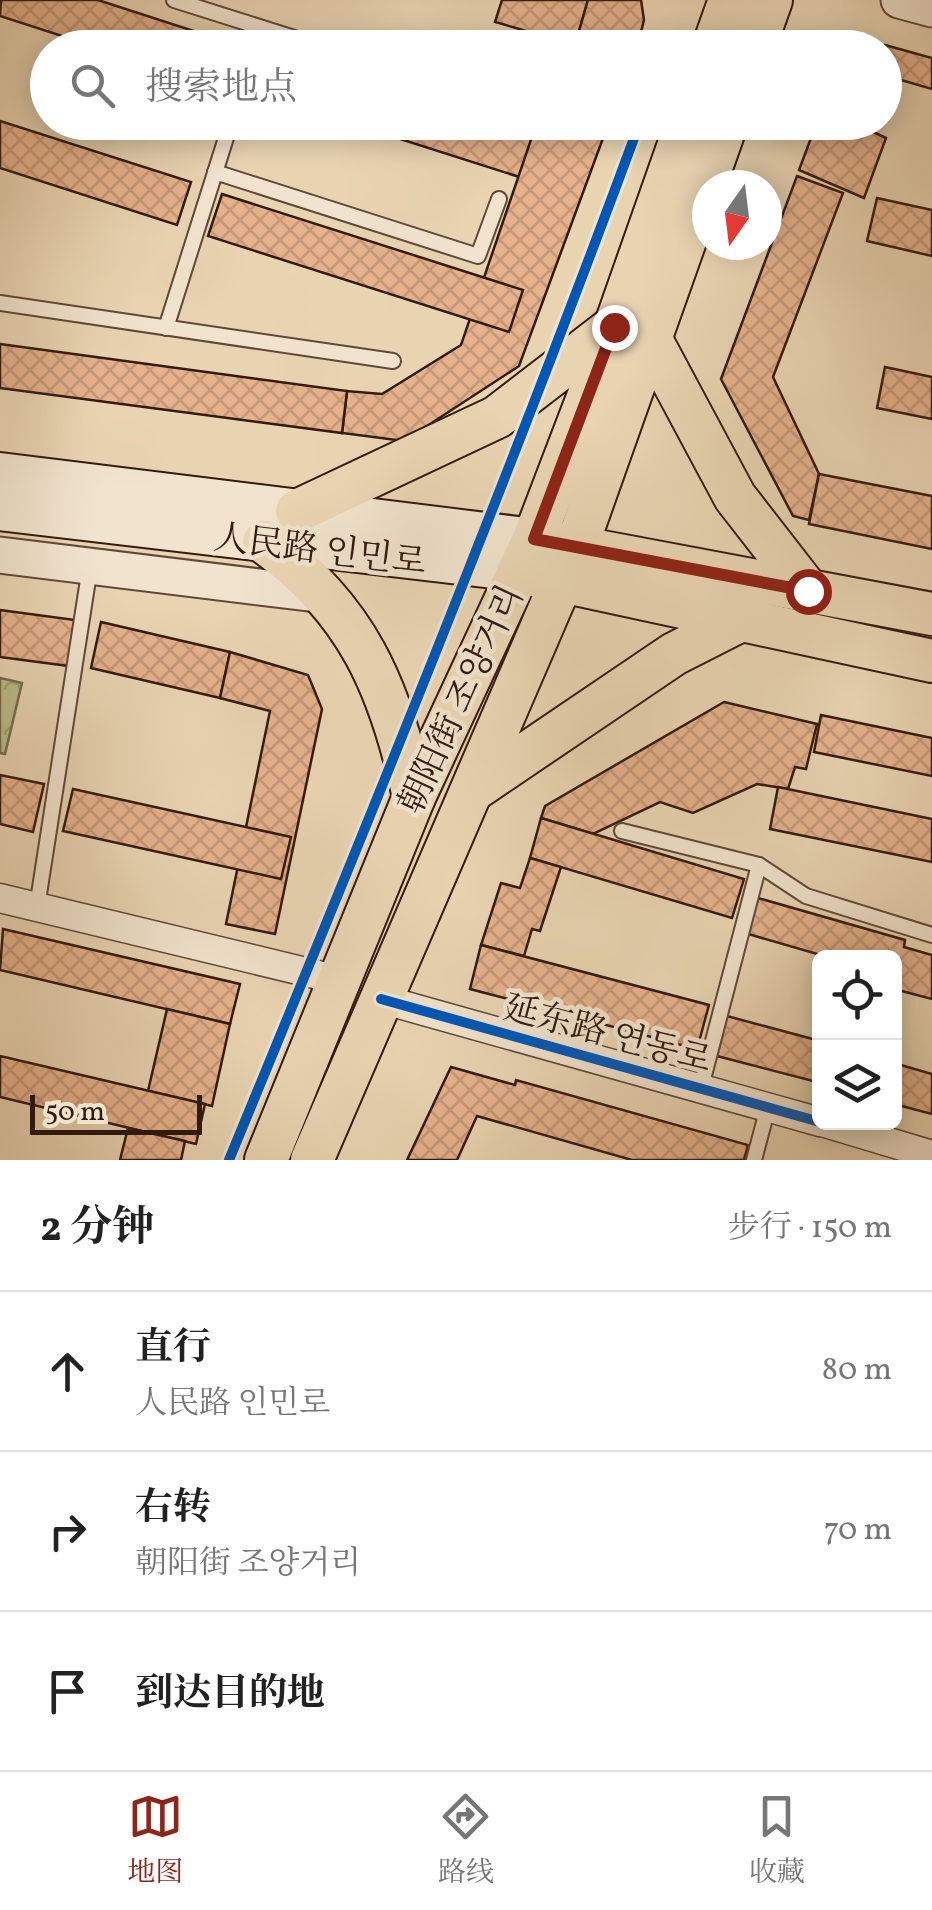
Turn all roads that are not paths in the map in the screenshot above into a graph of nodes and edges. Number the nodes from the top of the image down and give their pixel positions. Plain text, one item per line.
1 (174, 0) edge
2 (730, 0) edge
3 (770, 0) edge
4 (899, 0) edge
5 (932, 9) edge
6 (262, 28) joint
7 (268, 30) edge
8 (719, 30) edge
9 (760, 30) edge
10 (225, 140) edge
11 (682, 140) edge
12 (720, 140) edge
13 (215, 172) junction
14 (499, 199) dead end
15 (0, 303) edge
16 (166, 328) junction
17 (633, 334) junction
18 (394, 361) dead end
19 (0, 473) edge
20 (0, 510) edge
21 (297, 511) junction
22 (264, 542) junction
23 (0, 555) edge
24 (526, 555) junction
25 (568, 564) junction
26 (90, 566) junction
27 (808, 591) junction
28 (325, 595) junction
29 (932, 614) edge
30 (740, 620) junction
31 (932, 662) edge
32 (473, 790) junction
33 (414, 797) junction
34 (622, 831) dead end
35 (759, 866) junction
36 (0, 898) edge
37 (38, 907) junction
38 (932, 935) edge
39 (338, 980) junction
40 (382, 999) junction
41 (701, 1087) junction
42 (768, 1106) junction
43 (812, 1119) edge
44 (848, 1130) edge
45 (932, 1155) edge
46 (266, 1160) edge
47 (312, 1160) edge
48 (754, 1160) edge

1 - 6 lane
2 - 8 main road
3 - 9 main road
4 - 5 street
6 - 7 lane
10 - 13 lane
11 - 17 main road, 朝阳街 조양거리
12 - 17 main road, 朝阳街 조양거리
13 - 14 lane
13 - 16 lane
15 - 16 lane
16 - 18 lane
17 - 21 main road
17 - 24 main road, 朝阳街 조양거리
17 - 25 main road, 朝阳街 조양거리
17 - 27 main road
19 - 21 main road, 人民路 인민로
20 - 22 main road, 人民路 인민로
21 - 24 main road, 人民路 인민로
22 - 24 main road, 人民路 인민로
22 - 28 main road
23 - 26 street
24 - 25 main road, 人民路 인민로
24 - 33 main road, 朝阳街 조양거리
25 - 27 main road, 人民路 인민로
25 - 30 main road, 人民路 인민로
25 - 32 main road, 朝阳街 조양거리
26 - 28 street
26 - 37 lane
27 - 29 main road, 人民路 인민로
28 - 33 main road
30 - 31 main road, 人民路 인민로
30 - 32 main road
32 - 40 main road, 朝阳街 조양거리
33 - 39 main road, 朝阳街 조양거리
34 - 35 lane
35 - 38 lane
35 - 41 lane
36 - 37 street
37 - 39 street
39 - 46 main road, 朝阳街 조양거리
40 - 41 street, 延东路 연동로
40 - 47 main road, 朝阳街 조양거리
41 - 42 street, 延东路 연동로
42 - 43 street, 延东路 연동로
42 - 48 lane
44 - 45 street, 延东路 연동로

